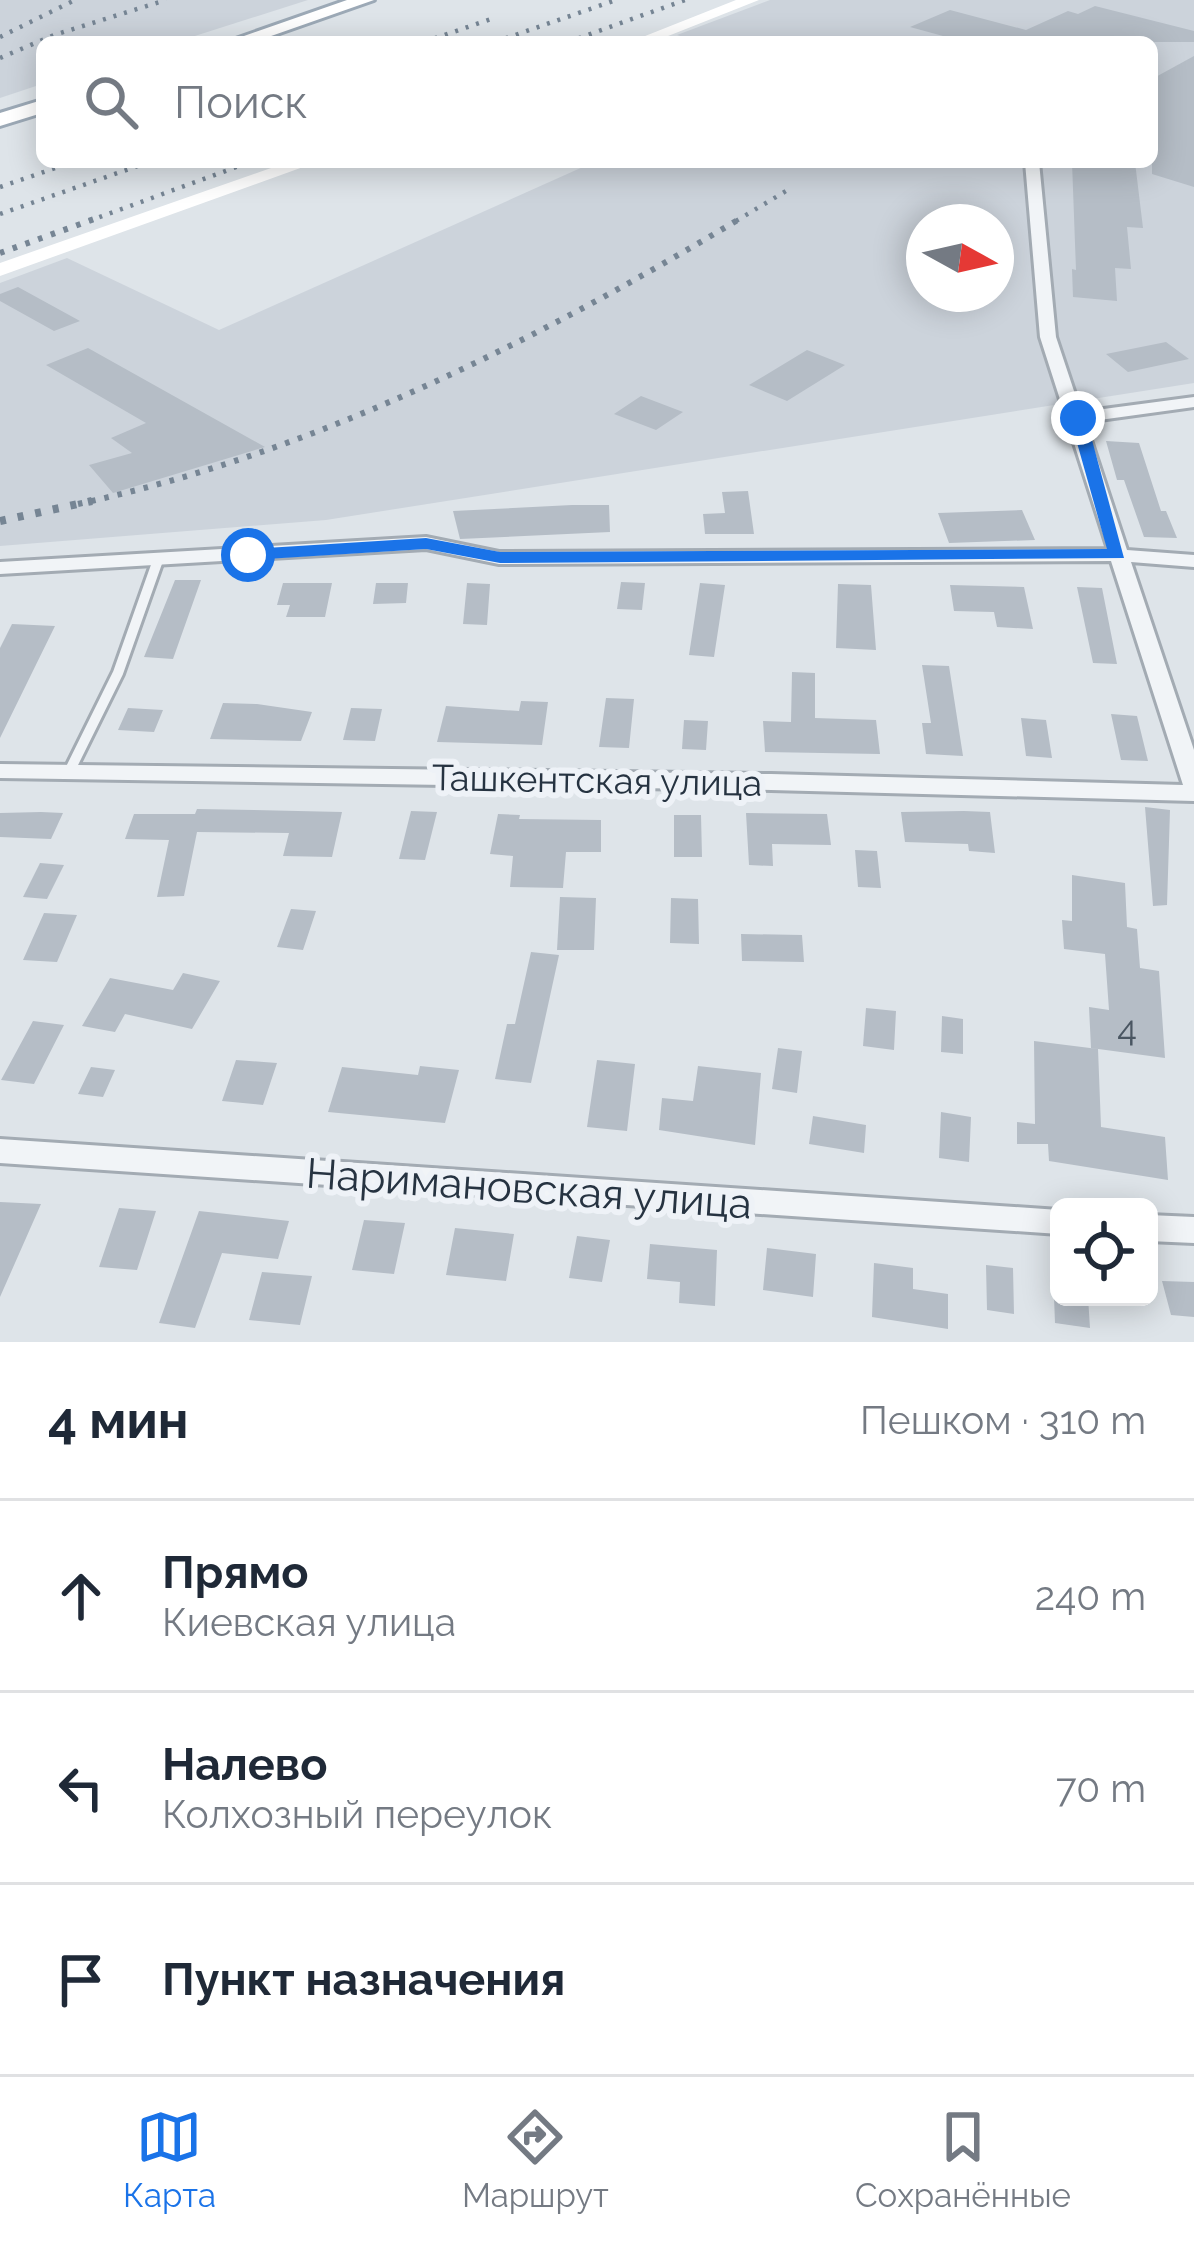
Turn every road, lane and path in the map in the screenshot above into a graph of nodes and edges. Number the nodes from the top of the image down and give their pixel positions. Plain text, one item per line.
1 (365, 0) edge
2 (751, 0) edge
3 (254, 36) edge
4 (654, 36) edge
5 (36, 108) edge
6 (0, 120) edge
7 (291, 168) edge
8 (1033, 168) edge
9 (0, 270) edge
10 (1194, 402) edge
11 (1078, 418) junction
12 (1118, 555) junction
13 (158, 560) junction
14 (1194, 561) edge
15 (0, 568) edge
16 (0, 771) edge
17 (68, 774) junction
18 (1194, 784) edge
19 (1194, 793) edge
20 (0, 1150) edge
21 (1050, 1221) edge
22 (1158, 1228) edge
23 (1194, 1230) edge

1 - 3 main road
2 - 4 street
5 - 6 main road
7 - 9 street
8 - 11 street
10 - 11 street
11 - 12 street
12 - 13 street
12 - 14 street
12 - 18 street
13 - 15 street
13 - 17 lane
16 - 17 street, Ташкентская улица
17 - 19 street, Ташкентская улица
20 - 21 street, Наримановская улица
22 - 23 street

